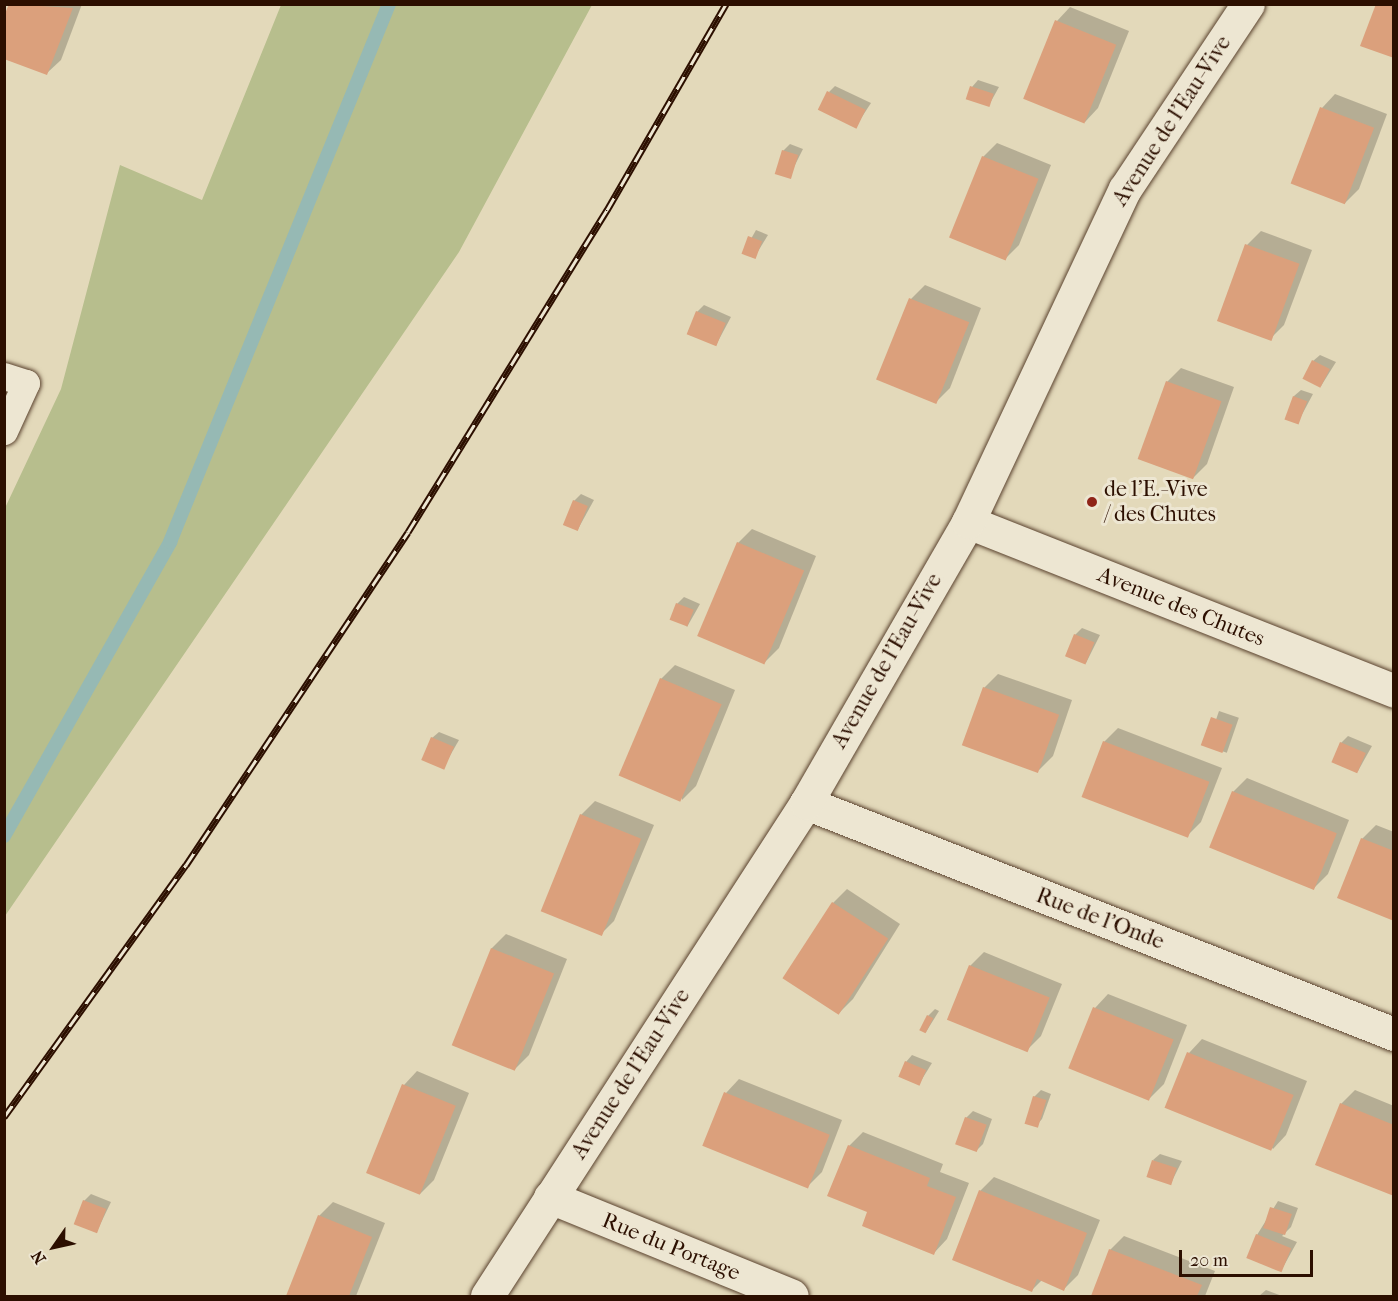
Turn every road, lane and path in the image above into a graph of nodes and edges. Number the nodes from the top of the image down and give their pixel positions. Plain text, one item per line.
1 (1248, 4) edge
2 (4, 376) edge
3 (4, 431) edge
4 (968, 522) junction
5 (1394, 691) edge
6 (806, 803) junction
7 (1394, 1034) edge
8 (550, 1197) junction
9 (487, 1296) edge
10 (792, 1296) edge

1 - 4 street, Avenue de l'Eau-Vive
2 - 3 lane
4 - 5 street, Avenue des Chutes
4 - 6 street, Avenue de l'Eau-Vive
6 - 7 street, Rue de l'Onde
6 - 8 street, Avenue de l'Eau-Vive
8 - 9 street, Avenue de l'Eau-Vive
8 - 10 street, Rue du Portage

